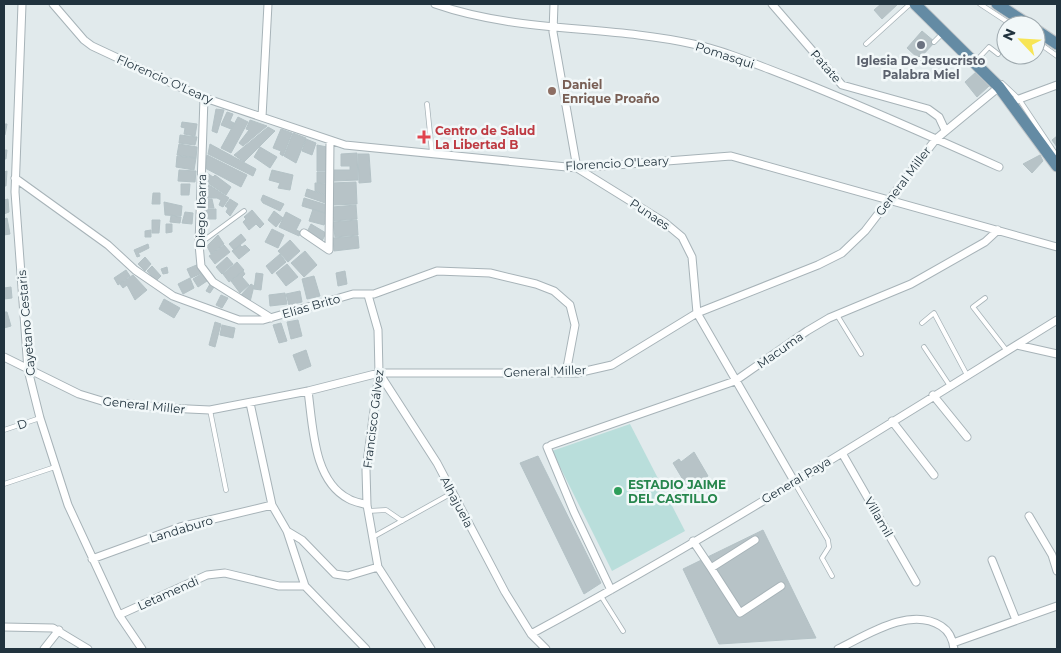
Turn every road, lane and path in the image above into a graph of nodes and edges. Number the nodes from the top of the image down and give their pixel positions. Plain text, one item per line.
1 (22, 4) edge
2 (52, 4) edge
3 (268, 4) edge
4 (435, 4) edge
5 (554, 4) edge
6 (772, 4) edge
7 (910, 4) edge
8 (915, 4) edge
9 (922, 4) edge
10 (980, 4) edge
11 (997, 4) edge
12 (997, 15) edge
13 (1014, 15) edge
14 (552, 27) junction
15 (944, 32) junction
16 (1046, 37) edge
17 (934, 42) dead end
18 (866, 44) dead end
19 (1057, 44) edge
20 (1046, 49) edge
21 (996, 52) edge
22 (1057, 56) edge
23 (976, 60) junction
24 (842, 85) junction
25 (1057, 85) edge
26 (999, 87) junction
27 (839, 97) junction
28 (204, 98) junction
29 (1015, 101) junction
30 (427, 104) dead end
31 (262, 117) junction
32 (945, 130) junction
33 (936, 139) junction
34 (330, 140) junction
35 (432, 153) junction
36 (1057, 156) edge
37 (1057, 166) edge
38 (999, 167) dead end
39 (577, 168) junction
40 (15, 178) junction
41 (887, 201) junction
42 (244, 211) dead end
43 (998, 230) junction
44 (304, 233) dead end
45 (199, 244) junction
46 (1057, 247) edge
47 (368, 295) junction
48 (985, 298) dead end
49 (696, 312) junction
50 (837, 315) junction
51 (270, 318) junction
52 (1057, 320) edge
53 (922, 322) dead end
54 (1017, 345) junction
55 (924, 346) dead end
56 (1007, 351) junction
57 (861, 354) dead end
58 (1057, 354) edge
59 (4, 357) edge
60 (28, 370) junction
61 (379, 373) junction
62 (566, 373) junction
63 (967, 375) junction
64 (735, 380) junction
65 (950, 386) junction
66 (308, 391) junction
67 (933, 395) junction
68 (250, 403) junction
69 (210, 410) junction
70 (40, 418) junction
71 (892, 421) junction
72 (4, 430) edge
73 (967, 437) dead end
74 (842, 453) junction
75 (55, 467) junction
76 (934, 475) dead end
77 (794, 481) junction
78 (4, 484) edge
79 (226, 490) dead end
80 (452, 493) junction
81 (272, 505) junction
82 (368, 508) junction
83 (1029, 516) dead end
84 (402, 521) junction
85 (287, 531) junction
86 (373, 537) junction
87 (755, 540) dead end
88 (693, 541) junction
89 (92, 559) junction
90 (992, 560) dead end
91 (378, 567) junction
92 (711, 568) junction
93 (1057, 571) edge
94 (832, 576) dead end
95 (916, 582) dead end
96 (305, 586) junction
97 (781, 586) dead end
98 (611, 590) junction
99 (601, 596) junction
100 (1057, 606) edge
101 (119, 615) junction
102 (1016, 620) junction
103 (4, 628) edge
104 (12, 628) junction
105 (59, 630) junction
106 (623, 632) dead end
107 (4, 634) edge
108 (531, 634) junction
109 (954, 646) edge
110 (44, 649) edge
111 (88, 649) edge
112 (142, 649) edge
113 (366, 649) edge
114 (431, 649) edge
115 (546, 649) edge
116 (838, 649) edge

1 - 40 street, Cayetano Cestaris
2 - 28 street, Florencio O'Leary
3 - 31 street
4 - 14 street, Pomasqui
5 - 14 street
6 - 24 street, Patate
7 - 18 lane
8 - 15 main road
9 - 23 lane
10 - 12 lane
11 - 13 main road
14 - 27 street, Pomasqui
14 - 39 street
15 - 17 lane
15 - 23 main road
16 - 19 main road
20 - 22 lane
21 - 23 lane
23 - 26 main road
23 - 29 lane
24 - 27 street
24 - 32 street, Patate
25 - 29 street
26 - 29 main road
26 - 32 street, General Miller
27 - 33 street, Pomasqui
28 - 31 street, Florencio O'Leary
28 - 45 street, Diego Ibarra
29 - 36 lane
29 - 37 main road
30 - 35 lane
31 - 34 street, Florencio O'Leary
32 - 33 street, General Miller
33 - 38 street, Pomasqui
33 - 41 street, General Miller
34 - 35 street, Florencio O'Leary
34 - 44 street
35 - 39 street, Florencio O'Leary
39 - 41 street, Florencio O'Leary
39 - 49 street, Punaes
40 - 51 street, Elías Brito
40 - 60 street, Cayetano Cestaris
41 - 43 street, Florencio O'Leary
41 - 49 street, General Miller
42 - 45 lane
43 - 46 street, Florencio O'Leary
43 - 50 street, Macuma
45 - 51 street, Diego Ibarra
47 - 51 street, Elías Brito
47 - 61 street, Francisco Gálvez
47 - 62 street, Elías Brito
48 - 56 lane
49 - 62 street, General Miller
49 - 64 street, Punaes
50 - 57 lane
50 - 64 street, Macuma
52 - 54 street, General Paya
53 - 63 lane
54 - 56 street, General Paya
54 - 58 street
55 - 65 lane
56 - 63 street, General Paya
59 - 60 street, General Miller
60 - 69 street, General Miller
60 - 70 street, Cayetano Cestaris
61 - 62 street, General Miller
61 - 66 street, General Miller
61 - 80 street, Alhajuela
61 - 82 street, Francisco Gálvez
63 - 65 street, General Paya
64 - 77 street, Punaes
64 - 98 street, Macuma
65 - 67 street, General Paya
66 - 68 street, General Miller
66 - 82 street
67 - 71 street, General Paya
67 - 73 street
68 - 69 street, General Miller
68 - 81 street
69 - 79 lane
70 - 72 lane, D
70 - 75 street, Cayetano Cestaris
71 - 74 street, General Paya
71 - 76 street
74 - 77 street, General Paya
74 - 95 street, Villamil
75 - 78 lane
75 - 89 street, Cayetano Cestaris
77 - 88 street, General Paya
77 - 94 lane
80 - 84 lane
80 - 108 street, Alhajuela
81 - 85 street
81 - 89 street, Landaburo
82 - 84 lane
82 - 86 street, Francisco Gálvez
83 - 93 street
84 - 86 lane
85 - 91 street
85 - 96 street
86 - 91 street, Francisco Gálvez
87 - 92 street
88 - 92 street
88 - 98 street, General Paya
89 - 101 street, Cayetano Cestaris
90 - 102 street
91 - 114 street, Francisco Gálvez
92 - 97 street
96 - 101 street, Letamendi
96 - 113 street
98 - 99 street, General Paya
99 - 106 lane
99 - 108 street, General Paya
100 - 102 street
101 - 112 street, Cayetano Cestaris
102 - 109 street
103 - 104 street
104 - 105 street
104 - 107 street
105 - 110 street
105 - 111 street
108 - 115 street, Alhajuela
109 - 116 street

